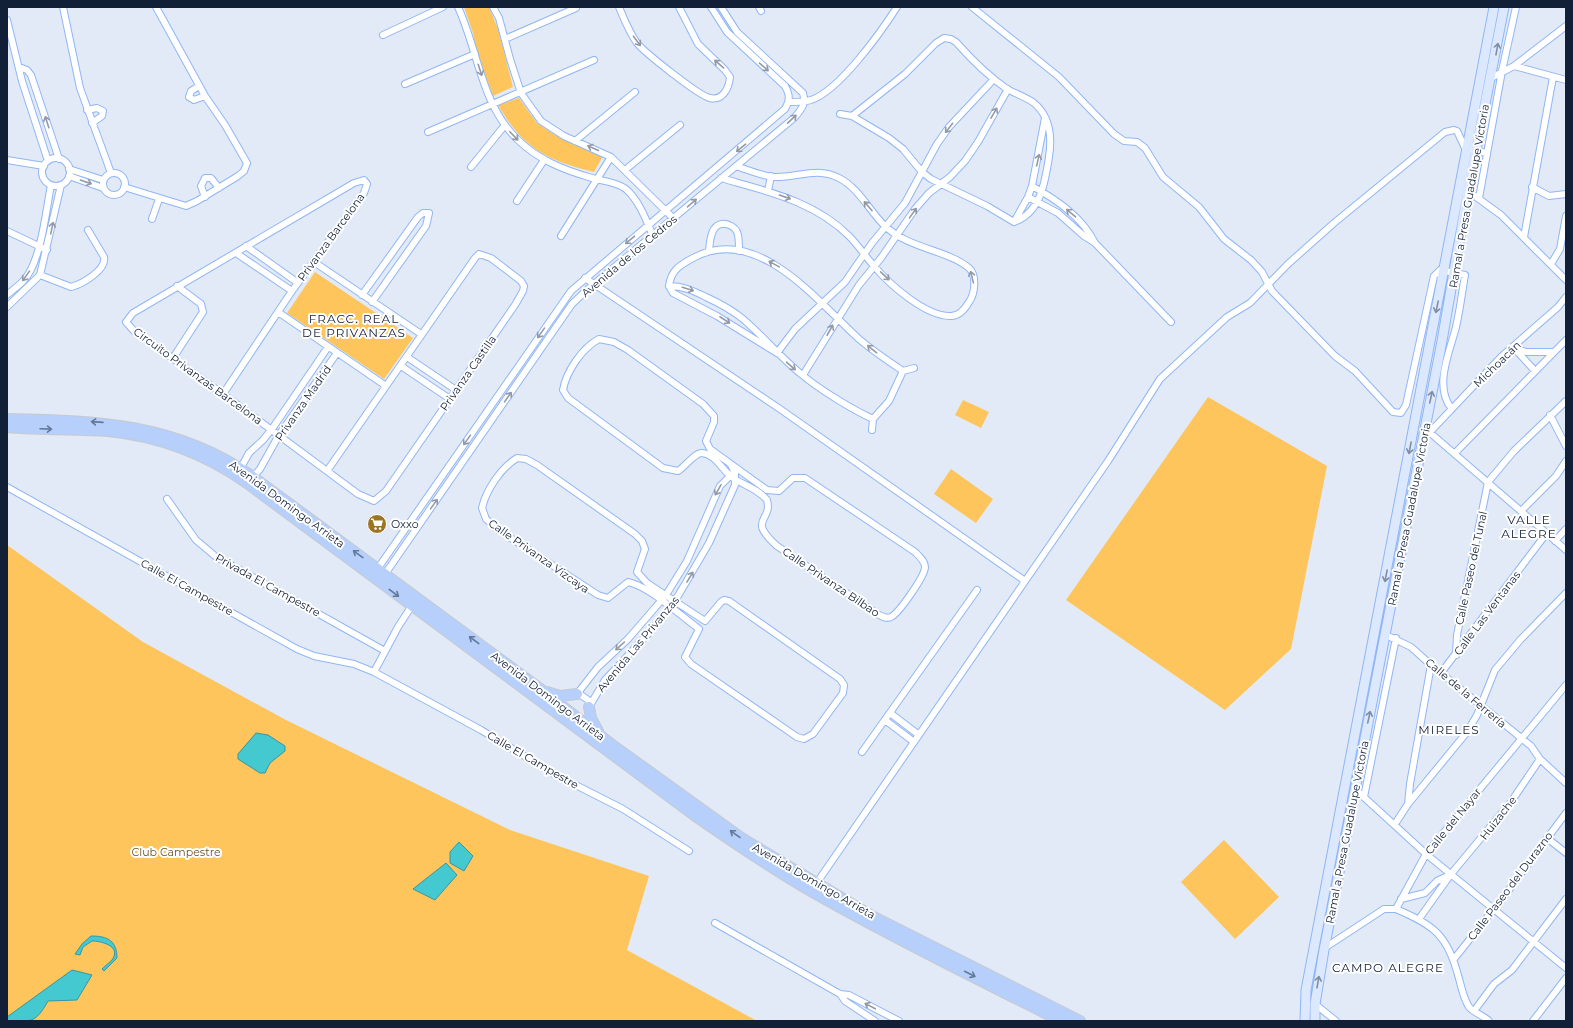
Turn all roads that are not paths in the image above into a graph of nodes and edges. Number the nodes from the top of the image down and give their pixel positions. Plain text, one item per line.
1 (63, 7) edge
2 (156, 7) edge
3 (443, 7) edge
4 (458, 7) edge
5 (493, 7) edge
6 (619, 7) edge
7 (679, 7) edge
8 (711, 7) edge
9 (721, 7) edge
10 (897, 7) edge
11 (972, 7) edge
12 (1494, 7) edge
13 (1504, 7) edge
14 (1516, 7) edge
15 (576, 8) dead end
16 (7, 20) edge
17 (1566, 26) edge
18 (383, 35) dead end
19 (505, 39) junction
20 (475, 54) junction
21 (594, 60) dead end
22 (1514, 66) junction
23 (19, 67) junction
24 (1502, 72) junction
25 (1553, 77) junction
26 (1491, 78) junction
27 (994, 80) junction
28 (1566, 80) edge
29 (405, 84) dead end
30 (199, 86) junction
31 (1008, 89) junction
32 (635, 92) dead end
33 (521, 93) junction
34 (205, 96) junction
35 (805, 101) junction
36 (789, 102) junction
37 (492, 104) junction
38 (87, 110) junction
39 (840, 114) dead end
40 (852, 116) junction
41 (1045, 118) junction
42 (92, 123) junction
43 (505, 125) junction
44 (680, 125) dead end
45 (428, 132) dead end
46 (575, 141) junction
47 (1467, 150) junction
48 (1481, 152) junction
49 (611, 157) junction
50 (59, 159) junction
51 (7, 160) edge
52 (544, 160) junction
53 (46, 163) junction
54 (736, 166) junction
55 (471, 167) dead end
56 (69, 169) junction
57 (625, 170) junction
58 (922, 172) junction
59 (110, 173) junction
60 (69, 176) junction
61 (771, 176) junction
62 (721, 178) junction
63 (598, 179) junction
64 (103, 180) junction
65 (941, 184) junction
66 (51, 185) junction
67 (62, 185) junction
68 (1032, 186) junction
69 (124, 187) junction
70 (641, 187) junction
71 (1532, 187) junction
72 (103, 188) junction
73 (219, 188) junction
74 (768, 191) junction
75 (1042, 191) junction
76 (1468, 191) junction
77 (1566, 194) edge
78 (632, 195) junction
79 (205, 197) junction
80 (1028, 197) junction
81 (1479, 198) junction
82 (159, 199) junction
83 (517, 201) dead end
84 (1037, 201) junction
85 (666, 210) junction
86 (1566, 216) edge
87 (152, 219) dead end
88 (674, 219) junction
89 (1014, 222) junction
90 (648, 225) junction
91 (885, 226) junction
92 (88, 230) dead end
93 (7, 231) edge
94 (897, 235) junction
95 (561, 236) dead end
96 (653, 236) junction
97 (1524, 237) junction
98 (1095, 243) junction
99 (246, 246) junction
100 (38, 247) junction
101 (47, 250) junction
102 (709, 250) junction
103 (739, 251) junction
104 (236, 253) junction
105 (865, 254) junction
106 (314, 262) junction
107 (1551, 264) junction
108 (874, 266) junction
109 (1445, 271) junction
110 (1455, 272) junction
111 (40, 275) junction
112 (585, 278) junction
113 (1566, 280) edge
114 (298, 283) junction
115 (1268, 283) junction
116 (594, 284) junction
117 (177, 286) junction
118 (669, 286) junction
119 (292, 291) junction
120 (7, 295) edge
121 (362, 295) junction
122 (1566, 297) edge
123 (372, 302) junction
124 (822, 303) junction
125 (7, 307) edge
126 (278, 312) junction
127 (837, 317) junction
128 (126, 322) joint
129 (1171, 322) dead end
130 (421, 334) junction
131 (1566, 340) edge
132 (328, 347) junction
133 (1514, 348) junction
134 (1552, 352) junction
135 (338, 353) junction
136 (777, 353) junction
137 (407, 357) junction
138 (173, 358) junction
139 (401, 366) junction
140 (914, 368) dead end
141 (904, 371) junction
142 (1535, 371) junction
143 (802, 376) junction
144 (386, 386) junction
145 (456, 390) junction
146 (223, 394) junction
147 (450, 399) junction
148 (1566, 402) edge
149 (1452, 409) junction
150 (1550, 415) junction
151 (873, 419) junction
152 (7, 420) edge
153 (272, 429) junction
154 (872, 430) dead end
155 (1427, 430) junction
156 (280, 435) junction
157 (257, 445) junction
158 (1566, 446) edge
159 (268, 453) junction
160 (1455, 454) junction
161 (724, 458) junction
162 (1566, 461) edge
163 (327, 471) junction
164 (239, 472) junction
165 (734, 476) junction
166 (749, 476) junction
167 (250, 480) junction
168 (1488, 482) junction
169 (7, 487) edge
170 (167, 499) dead end
171 (1522, 510) junction
172 (1566, 529) edge
173 (1546, 534) junction
174 (1555, 541) junction
175 (1566, 550) edge
176 (379, 575) junction
177 (1025, 581) junction
178 (977, 590) dead end
179 (1566, 592) edge
180 (666, 594) junction
181 (661, 600) junction
182 (675, 601) junction
183 (415, 602) junction
184 (670, 608) junction
185 (1386, 635) junction
186 (1396, 638) junction
187 (385, 651) junction
188 (1456, 654) junction
189 (1431, 665) junction
190 (374, 672) junction
191 (1442, 673) junction
192 (1566, 684) edge
193 (539, 688) junction
194 (577, 693) junction
195 (590, 704) junction
196 (1480, 704) junction
197 (890, 713) junction
198 (572, 719) junction
199 (885, 720) junction
200 (919, 735) junction
201 (1520, 738) junction
202 (1360, 740) junction
203 (914, 742) junction
204 (1375, 743) junction
205 (611, 744) junction
206 (862, 752) dead end
207 (1540, 759) junction
208 (1566, 783) edge
209 (1355, 789) junction
210 (1364, 797) junction
211 (1408, 804) junction
212 (697, 812) junction
213 (1566, 812) edge
214 (1395, 824) junction
215 (1547, 838) junction
216 (689, 851) dead end
217 (1566, 853) edge
218 (1426, 854) junction
219 (1451, 874) junction
220 (814, 888) junction
221 (1401, 899) junction
222 (1566, 899) edge
223 (1494, 908) junction
224 (1396, 909) junction
225 (1419, 919) junction
226 (715, 923) dead end
227 (1533, 941) junction
228 (1314, 948) junction
229 (1324, 950) junction
230 (1454, 959) junction
231 (1566, 968) edge
232 (1566, 978) edge
233 (840, 994) junction
234 (1315, 1004) junction
235 (1474, 1011) junction
236 (1065, 1019) edge
237 (875, 1021) edge
238 (899, 1021) edge
239 (1080, 1021) edge
240 (1305, 1021) edge
241 (1315, 1021) edge
242 (1336, 1021) edge
243 (1489, 1021) edge
244 (1533, 1021) edge

1 - 38 street
2 - 30 street
3 - 18 street
4 - 20 street
5 - 19 street
6 -> 7 street
8 -> 36 street
9 - 35 street
10 - 35 street
11 - 115 street
12 - 47 main road, Ramal a Presa Guadalupe Victoria
26 -> 13 main road, Ramal a Presa Guadalupe Victoria
14 - 24 street
15 - 19 street
16 - 23 street
17 - 22 street
19 - 33 street
20 - 29 street
20 -> 37 street
21 - 33 street
22 - 24 street
22 - 25 street
50 -> 23 street
23 - 53 street
24 - 26 street
24 - 48 street
25 - 28 street
25 - 71 street
26 - 48 main road, Ramal a Presa Guadalupe Victoria
27 - 31 street
27 - 40 street
27 -> 58 street
30 - 34 street
30 - 34 street
31 - 41 street
65 -> 31 street
32 - 46 street
33 - 37 street
33 - 46 street
34 - 73 street
35 - 36 street
54 -> 35 street, Avenida de los Cedros
36 -> 85 street, Avenida de los Cedros
37 - 43 street
37 - 45 street
38 - 42 street
38 - 42 street
39 - 40 street
40 - 58 street
68 -> 41 street
41 - 75 street
42 - 59 street
43 -> 52 street
43 - 55 street
44 - 57 street
49 -> 46 street
47 - 48 street
47 - 109 main road, Ramal a Presa Guadalupe Victoria
47 - 115 street
48 - 76 main road, Ramal a Presa Guadalupe Victoria
48 - 81 street
49 - 57 street
49 - 63 street
50 - 53 street
50 - 56 street
51 - 53 street
52 - 63 street
52 - 83 street
53 - 66 street
54 - 61 street
54 - 62 street, Avenida de los Cedros
56 - 60 street
56 - 64 street
57 - 70 street
58 - 65 street
58 - 91 street
59 - 64 street
59 - 69 street
60 - 67 street
60 -> 72 street
61 - 74 street
91 -> 61 street
62 - 74 street
88 -> 62 street, Avenida de los Cedros
63 - 78 street
63 - 95 street
64 - 72 street
65 - 89 street
94 -> 65 street
66 - 67 street
66 - 100 street
101 -> 67 street
68 - 75 street
68 - 80 street
69 - 72 street
69 - 82 street
70 - 78 street
70 - 85 street
71 - 77 street
71 - 97 street
73 - 79 street
73 - 79 street
74 -> 105 street
75 - 84 street
98 -> 75 street
76 - 81 street
76 - 110 main road, Ramal a Presa Guadalupe Victoria
78 - 90 street
79 - 82 street
80 - 84 street
80 - 89 street
81 - 97 street
82 - 87 street
84 - 89 street
84 - 98 street
85 - 88 street
85 - 90 street, Avenida de los Cedros
86 - 107 street
88 - 96 street, Avenida de los Cedros
90 - 96 street
90 -> 112 street, Avenida de los Cedros
91 - 94 street
91 - 105 street
92 - 111 street
93 - 100 street
94 - 108 street
108 -> 94 street
96 - 116 street, Avenida de los Cedros
97 - 107 street
98 - 129 street
99 - 104 street, Privanza Barcelona
99 - 106 street, Privanza Barcelona
99 - 114 street
100 - 101 street
100 -> 120 street
101 - 111 street
102 - 103 street
102 - 103 street
102 - 118 street
124 -> 103 street
104 - 117 street, Privanza Barcelona
104 - 119 street
105 - 108 street
105 - 124 street
106 - 114 street, Privanza Barcelona
106 - 121 street
107 - 113 street
108 - 127 street
109 - 110 street
109 - 115 street
109 -> 202 main road, Ramal a Presa Guadalupe Victoria
110 - 149 street
155 -> 110 main road, Ramal a Presa Guadalupe Victoria
111 - 125 street
112 - 116 street
112 -> 176 street, Avenida de los Cedros
114 - 119 street, Privanza Barcelona
115 - 177 street
176 -> 116 street, Avenida de los Cedros
116 - 177 street
117 - 128 street, Privanza Barcelona
117 - 138 street
118 -> 136 street
118 -> 136 street
119 - 126 street, Privanza Barcelona
121 - 123 street
121 - 123 street
122 - 133 street, Michoacán
123 - 130 street
124 - 127 street
124 - 136 street
126 - 132 street
126 - 146 street, Privanza Barcelona
141 -> 127 street
143 -> 127 street
128 - 138 street, Circuito Privanzas Barcelona
130 - 137 street, Privanza Castilla
130 - 145 street, Privanza Castilla
131 - 134 street
132 - 135 street
132 - 153 street, Privanza Madrid
133 - 134 street
133 - 142 street
133 - 149 street, Michoacán
134 - 142 street
135 - 144 street
135 - 156 street, Privanza Madrid
136 -> 143 street
137 - 139 street, Privanza Castilla
137 - 145 street
138 - 146 street, Circuito Privanzas Barcelona
139 - 144 street, Privanza Castilla
139 - 147 street
140 - 141 street
141 - 151 street
142 - 160 street
143 - 151 street
144 - 163 street, Privanza Castilla
145 - 147 street, Privanza Castilla
146 - 153 street, Circuito Privanzas Barcelona
147 - 163 street, Privanza Castilla
148 - 150 street
149 - 155 street, Michoacán
150 - 158 street
150 - 168 street
151 - 154 street
152 - 164 main road, Avenida Domingo Arrieta
153 - 156 street, Privanza Castilla
153 - 157 street, Privanza Madrid
155 - 160 street
155 - 185 main road, Ramal a Presa Guadalupe Victoria
156 - 159 street, Privanza Madrid
156 - 163 street, Privanza Castilla
157 - 159 street
157 - 164 street, Privanza Madrid
159 - 167 street, Privanza Madrid
160 - 168 street
161 - 165 street
161 - 165 street
161 - 166 street
162 - 171 street
164 - 167 main road, Avenida Domingo Arrieta
165 - 166 street
165 - 166 street, Calle Privanza Bilbao
165 -> 180 street, Avenida Las Privanzas
182 -> 165 street, Avenida Las Privanzas
167 - 176 main road, Avenida Domingo Arrieta
168 - 171 street
168 - 188 street, Calle Paseo del Tunal
169 - 190 street, Calle El Campestre
170 - 187 street, Privada El Campestre
171 - 173 street
172 - 174 street
173 - 174 street
173 - 188 street, Calle Las Ventanas
174 - 175 street
176 - 183 main road, Avenida Domingo Arrieta
177 - 200 street
178 - 197 street
179 - 196 street
180 - 181 street, Avenida Las Privanzas
180 - 181 street, Calle Privanza Vizcaya
180 - 182 street
181 - 184 street
181 -> 194 street, Avenida Las Privanzas
182 - 184 street, Avenida Las Privanzas
182 - 184 street
183 - 187 street
193 -> 183 main road, Avenida Domingo Arrieta
183 - 198 main road, Avenida Domingo Arrieta
184 - 195 street, Avenida Las Privanzas
185 - 186 street, Calle de la Ferrería
202 -> 185 main road, Ramal a Presa Guadalupe Victoria
186 - 189 street, Calle de la Ferrería
186 - 204 street
187 - 190 street
188 - 191 street, Calle Las Ventanas
189 - 191 street, Calle de la Ferrería
189 - 211 street
190 - 216 street, Calle El Campestre
191 - 196 street, Calle de la Ferrería
192 - 201 street, Calle del Nayar
193 - 194 main road
193 - 198 main road, Avenida Domingo Arrieta
194 - 195 street
194 - 198 main road
195 - 198 main road
195 - 205 main road
196 - 201 street, Calle de la Ferrería
196 - 211 street
197 - 199 street
197 - 200 street
198 - 205 main road, Avenida Domingo Arrieta
198 - 212 main road, Avenida Domingo Arrieta
199 - 203 street
199 - 206 street
200 - 203 street
201 - 207 street, Calle de la Ferrería
201 - 218 street, Calle del Nayar
202 - 204 street
202 - 209 main road, Ramal a Presa Guadalupe Victoria
202 - 228 main road, Ramal a Presa Guadalupe Victoria
203 - 220 street
204 - 210 street
205 - 212 main road, Avenida Domingo Arrieta
207 - 208 street, Calle de la Ferrería
207 - 219 street, Huizache
209 - 210 street
209 - 229 main road, Ramal a Presa Guadalupe Victoria
210 - 214 street
211 - 214 street
212 - 220 main road, Avenida Domingo Arrieta
213 - 215 street, Calle Paseo del Durazno
214 - 218 street
215 - 217 street
215 - 223 street, Calle Paseo del Durazno
218 - 219 street
218 - 221 street, Calle del Nayar
219 - 221 street
219 - 223 street
219 - 225 street
220 - 236 main road, Avenida Domingo Arrieta
221 - 224 street, Calle del Nayar
222 - 227 street
223 - 227 street
223 - 230 street, Calle Paseo del Durazno
224 - 225 street
224 - 229 street
225 - 230 street
226 - 233 street
227 - 231 street
227 - 235 street
228 - 229 street
228 - 240 main road, Ramal a Presa Guadalupe Victoria
234 -> 229 main road, Ramal a Presa Guadalupe Victoria
230 - 235 street
232 - 244 street
233 - 237 street
238 -> 233 street
234 - 241 main road, Ramal a Presa Guadalupe Victoria
234 - 242 street
235 - 243 street
236 - 239 main road, Avenida Domingo Arrieta

